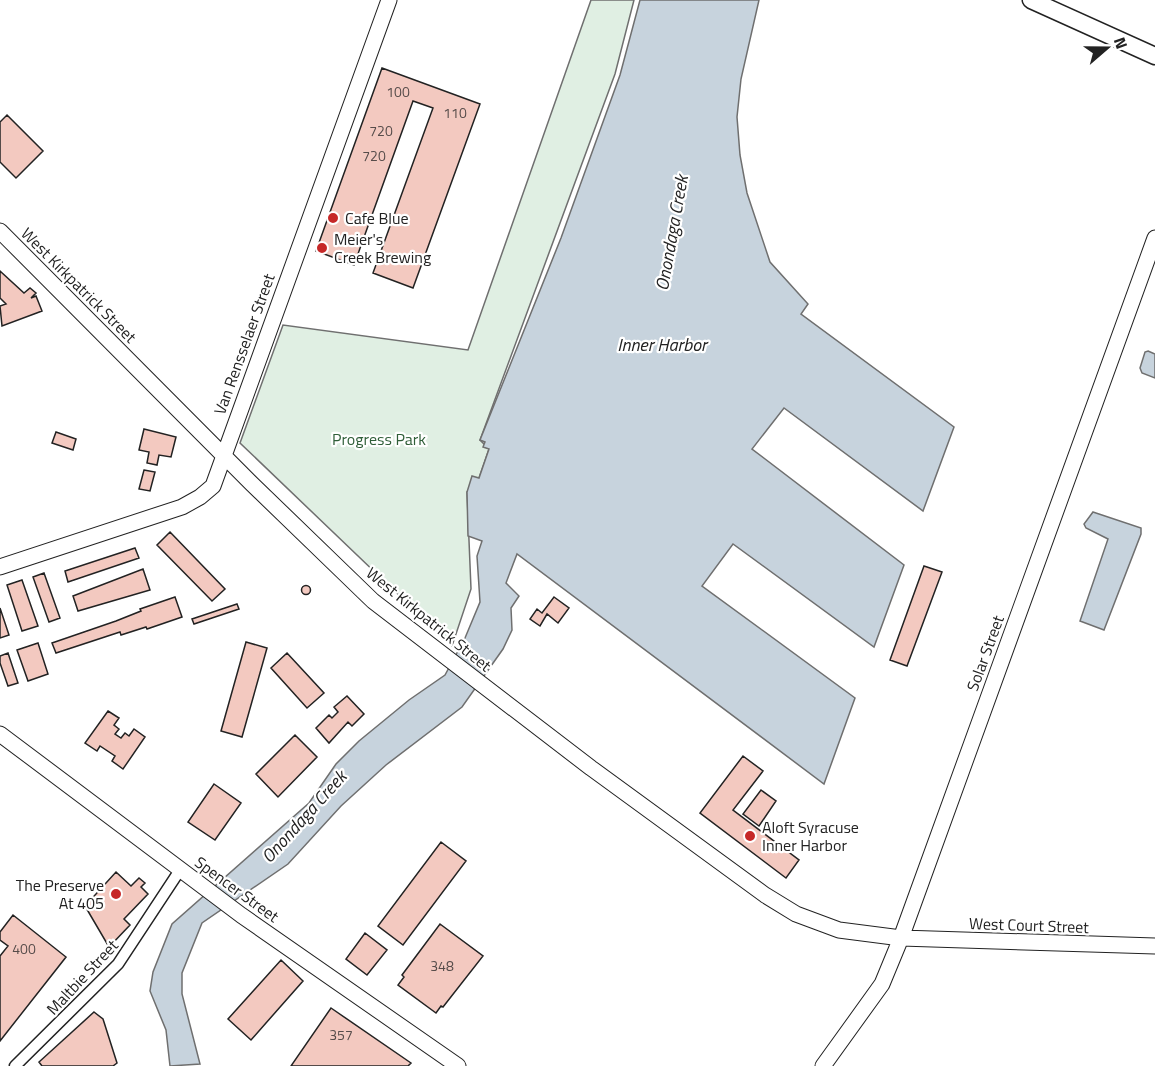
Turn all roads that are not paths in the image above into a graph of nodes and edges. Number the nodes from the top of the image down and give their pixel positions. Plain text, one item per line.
1 (389, 0) edge
2 (1031, 0) edge
3 (1155, 56) edge
4 (0, 231) edge
5 (1155, 238) edge
6 (222, 454) junction
7 (0, 567) edge
8 (0, 734) edge
9 (180, 870) junction
10 (901, 938) junction
11 (1155, 946) edge
12 (15, 1066) edge
13 (458, 1066) edge
14 (823, 1066) edge

1 - 6 street, Van Rensselaer Street
2 - 3 main road
4 - 6 street, West Kirkpatrick Street
5 - 10 street, Solar Street
6 - 7 street, Van Rensselaer Street
6 - 10 street, West Kirkpatrick Street
8 - 9 street, Spencer Street
9 - 12 street, Maltbie Street
9 - 13 street, Spencer Street
10 - 11 street, West Court Street
10 - 14 street, Solar Street

